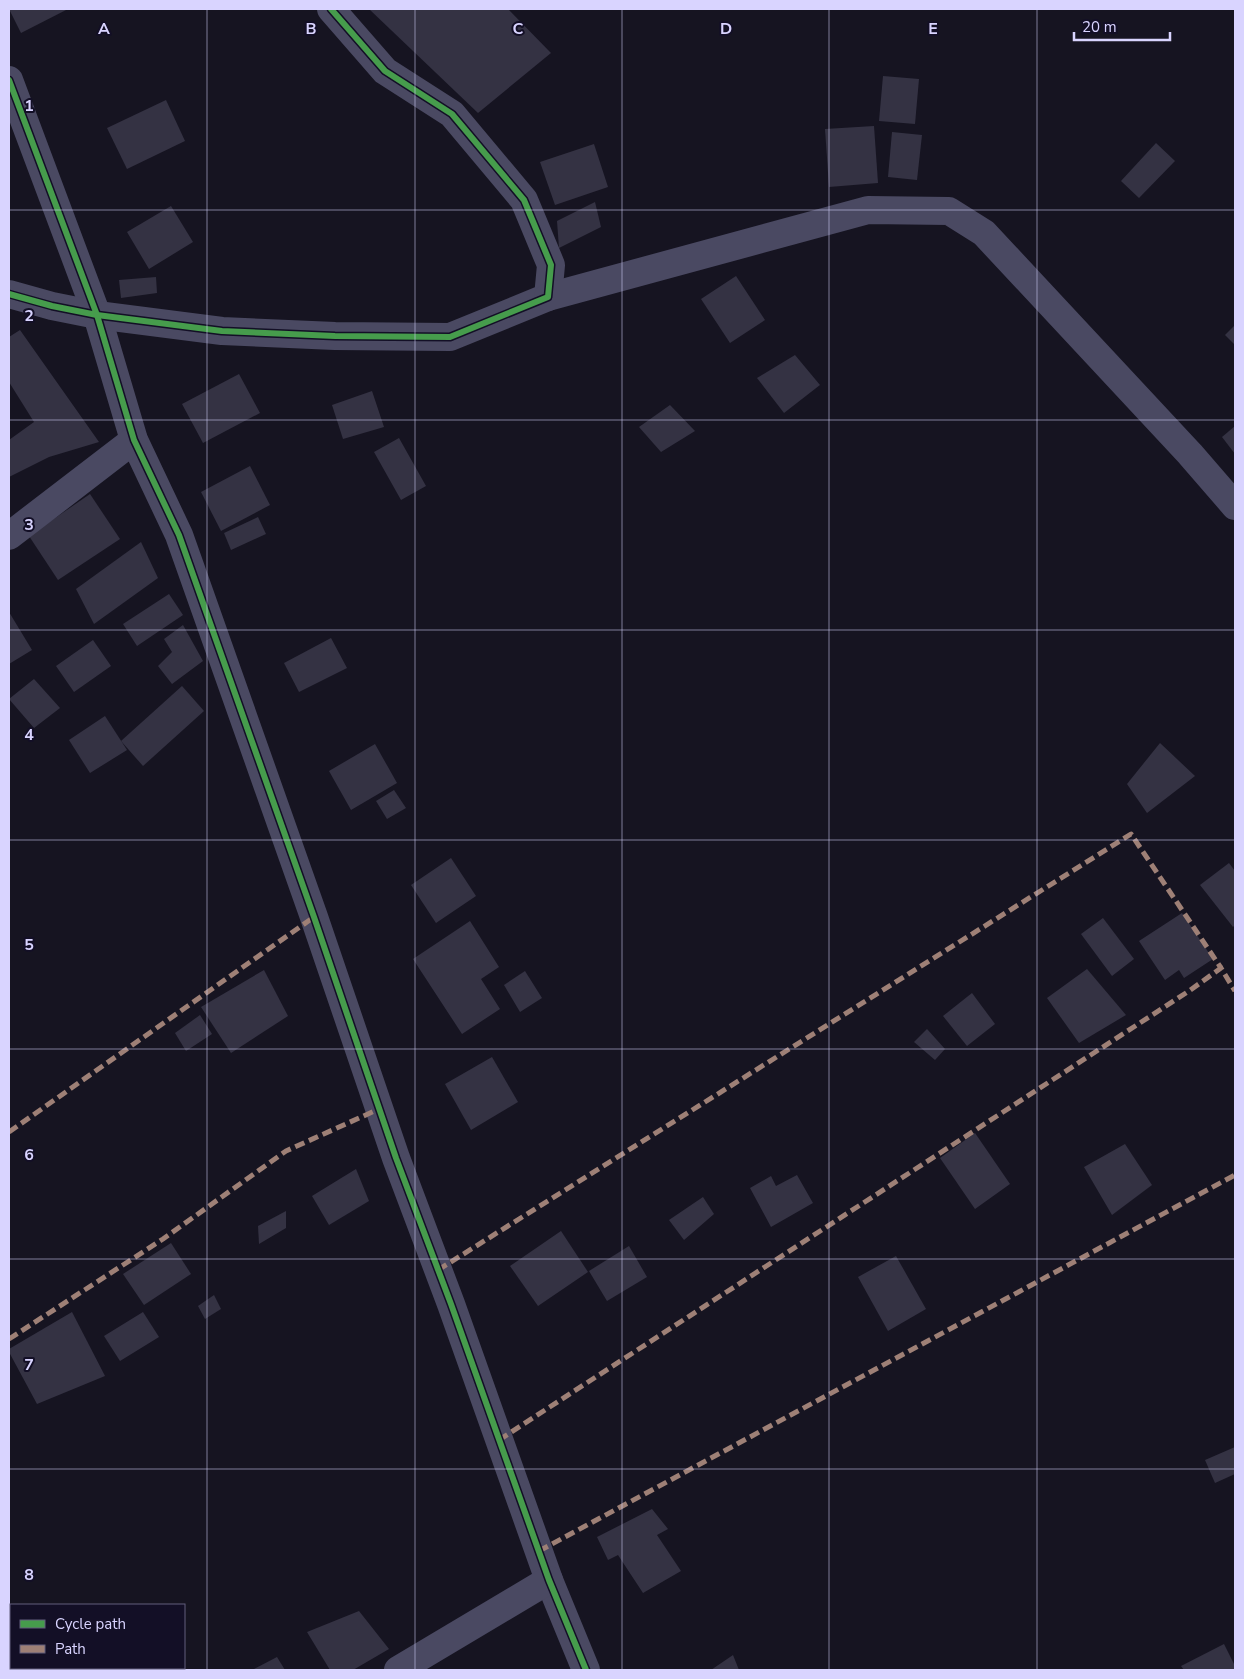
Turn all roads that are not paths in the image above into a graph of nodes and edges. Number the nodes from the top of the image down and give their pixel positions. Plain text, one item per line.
1 (331, 9) edge
2 (9, 80) edge
3 (9, 294) edge
4 (548, 297) junction
5 (97, 315) junction
6 (134, 440) junction
7 (1235, 506) edge
8 (9, 536) edge
9 (550, 1580) junction
10 (398, 1670) edge
11 (586, 1670) edge

1 - 4 street
2 - 5 street
3 - 5 street
4 - 5 street
4 - 7 street
5 - 6 street
6 - 8 street
6 - 9 street
9 - 10 street
9 - 11 street

